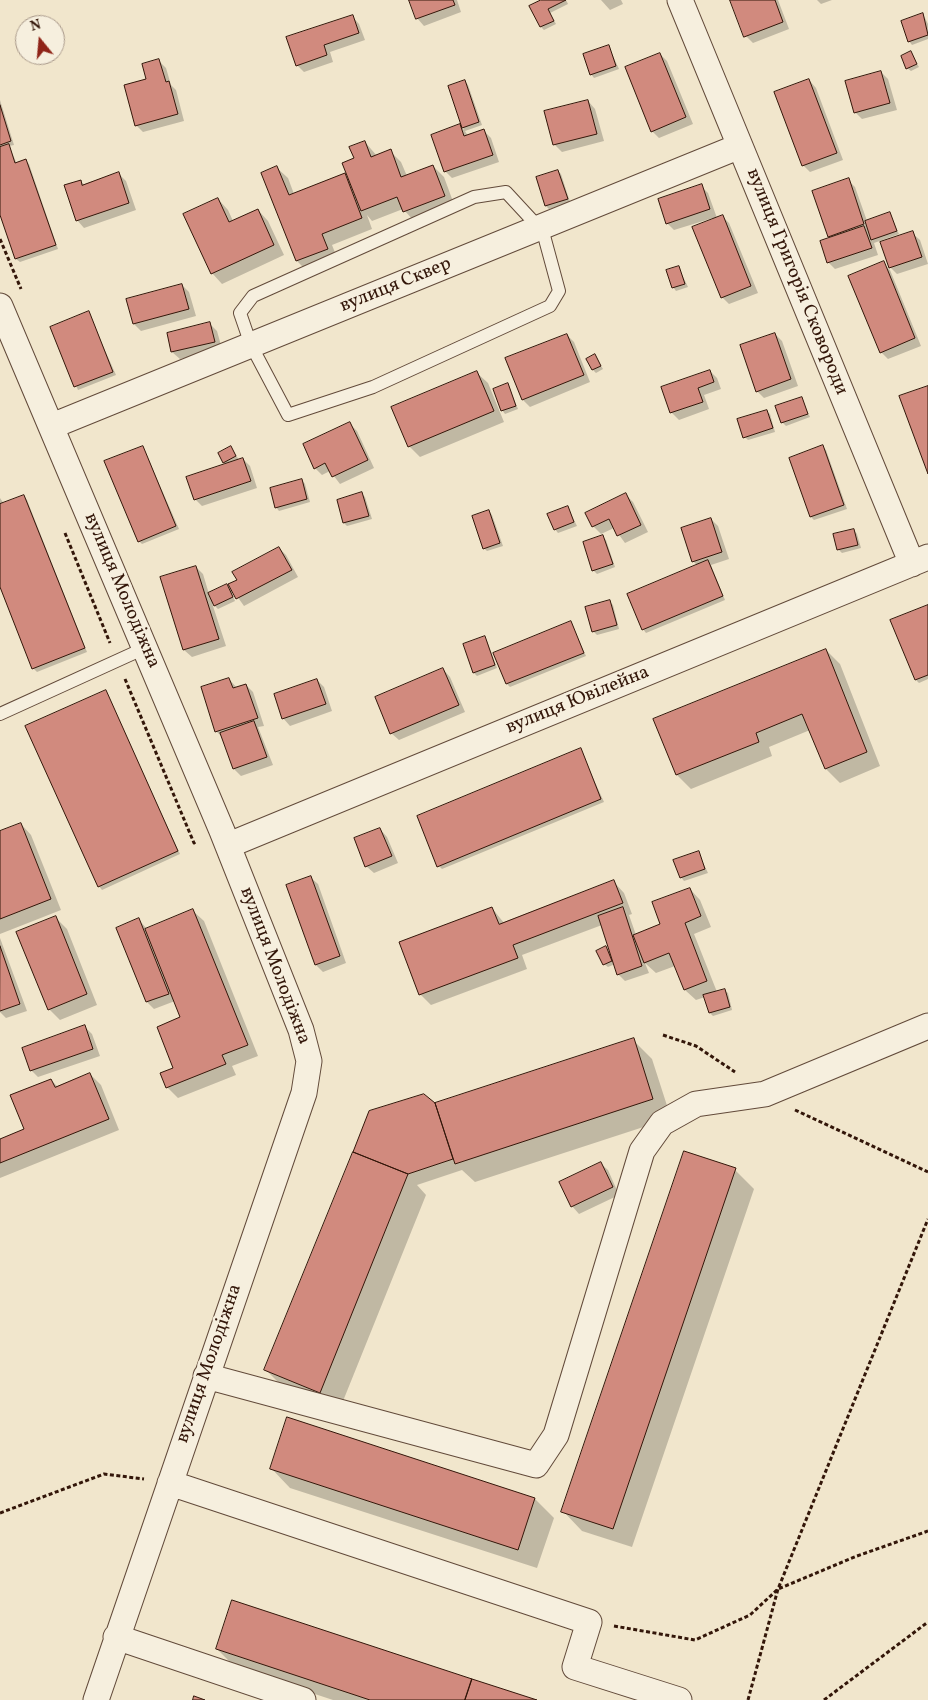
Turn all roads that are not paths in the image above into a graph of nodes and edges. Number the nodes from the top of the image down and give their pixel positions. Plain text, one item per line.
1 (680, 0) edge
2 (740, 146) junction
3 (541, 227) junction
4 (0, 306) edge
5 (251, 345) junction
6 (52, 426) junction
7 (920, 560) edge
8 (145, 648) junction
9 (0, 714) edge
10 (226, 838) junction
11 (928, 1026) edge
12 (206, 1376) junction
13 (170, 1483) junction
14 (116, 1637) junction
15 (288, 1698) edge
16 (96, 1700) edge
17 (679, 1700) edge

1 - 2 street, вулиця Григорія Сковороди
2 - 3 street, вулиця Сквер
2 - 7 street, вулиця Григорія Сковороди
3 - 5 street, вулиця Сквер
3 - 5 lane
3 - 5 lane
4 - 6 street, вулиця Молодіжна
5 - 6 street, вулиця Сквер
6 - 8 street, вулиця Молодіжна
7 - 10 street, вулиця Ювілейна
8 - 9 lane
8 - 10 street, вулиця Молодіжна
10 - 12 street, вулиця Молодіжна
11 - 12 street
12 - 13 street, вулиця Молодіжна
13 - 14 street, вулиця Молодіжна
13 - 17 street
14 - 15 street
14 - 16 street, вулиця Молодіжна

